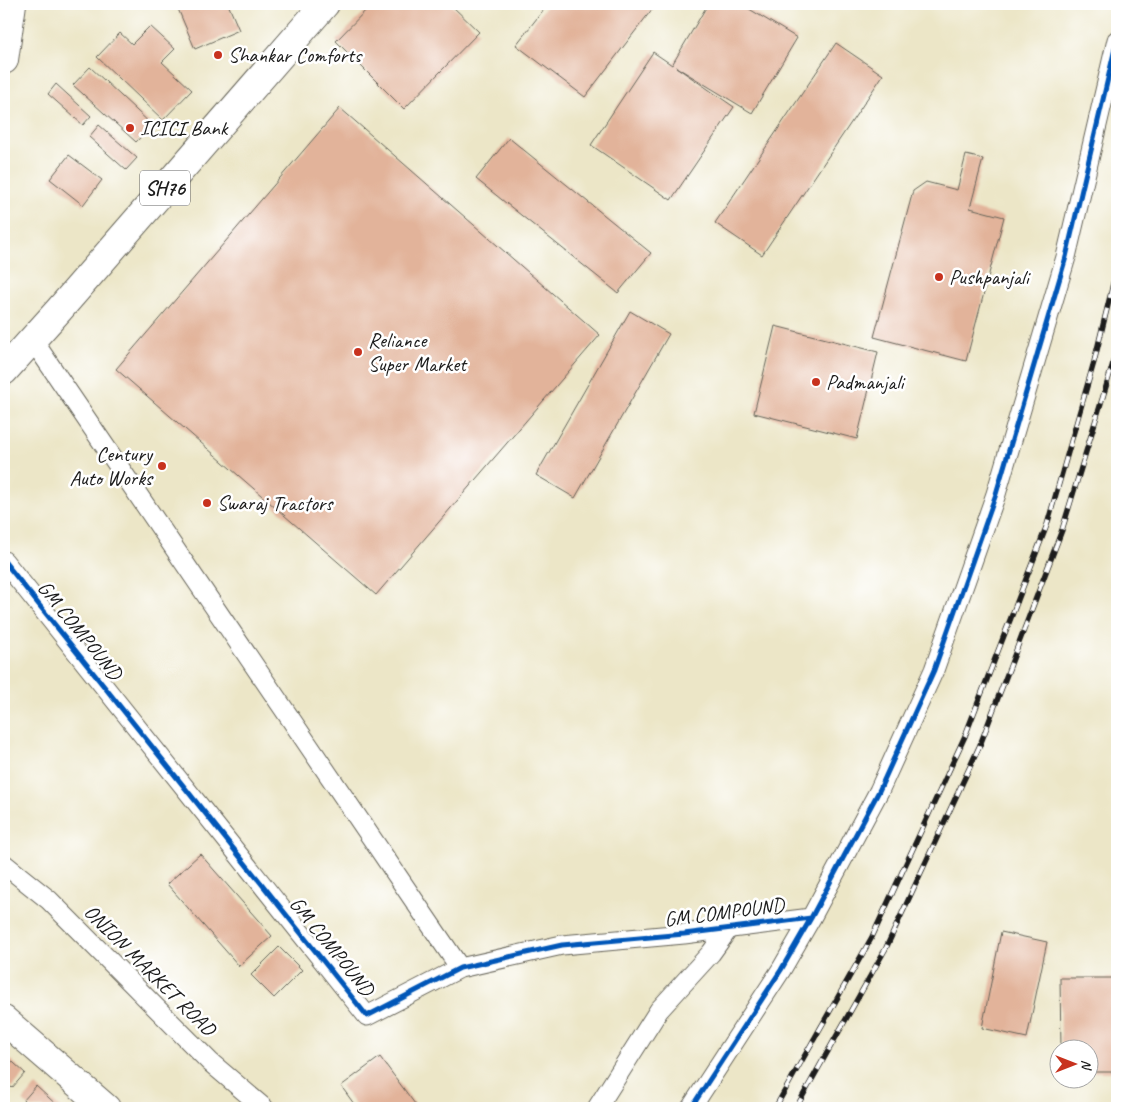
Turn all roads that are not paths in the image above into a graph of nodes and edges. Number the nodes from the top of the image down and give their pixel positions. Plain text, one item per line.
1 (12, 4) edge
2 (325, 4) edge
3 (1117, 40) edge
4 (4, 60) edge
5 (32, 339) junction
6 (4, 371) edge
7 (4, 561) edge
8 (4, 864) edge
9 (811, 918) junction
10 (729, 928) junction
11 (460, 968) junction
12 (4, 1020) edge
13 (106, 1108) edge
14 (264, 1108) edge
15 (598, 1108) edge
16 (691, 1108) edge

1 - 4 main road
2 - 5 main road, SH76
3 - 9 street
5 - 6 main road, SH76
5 - 11 street
7 - 11 street, GM COMPOUND
8 - 14 street, ONION MARKET ROAD
9 - 10 street, GM COMPOUND
9 - 16 street
10 - 11 street, GM COMPOUND
10 - 15 street
12 - 13 main road

